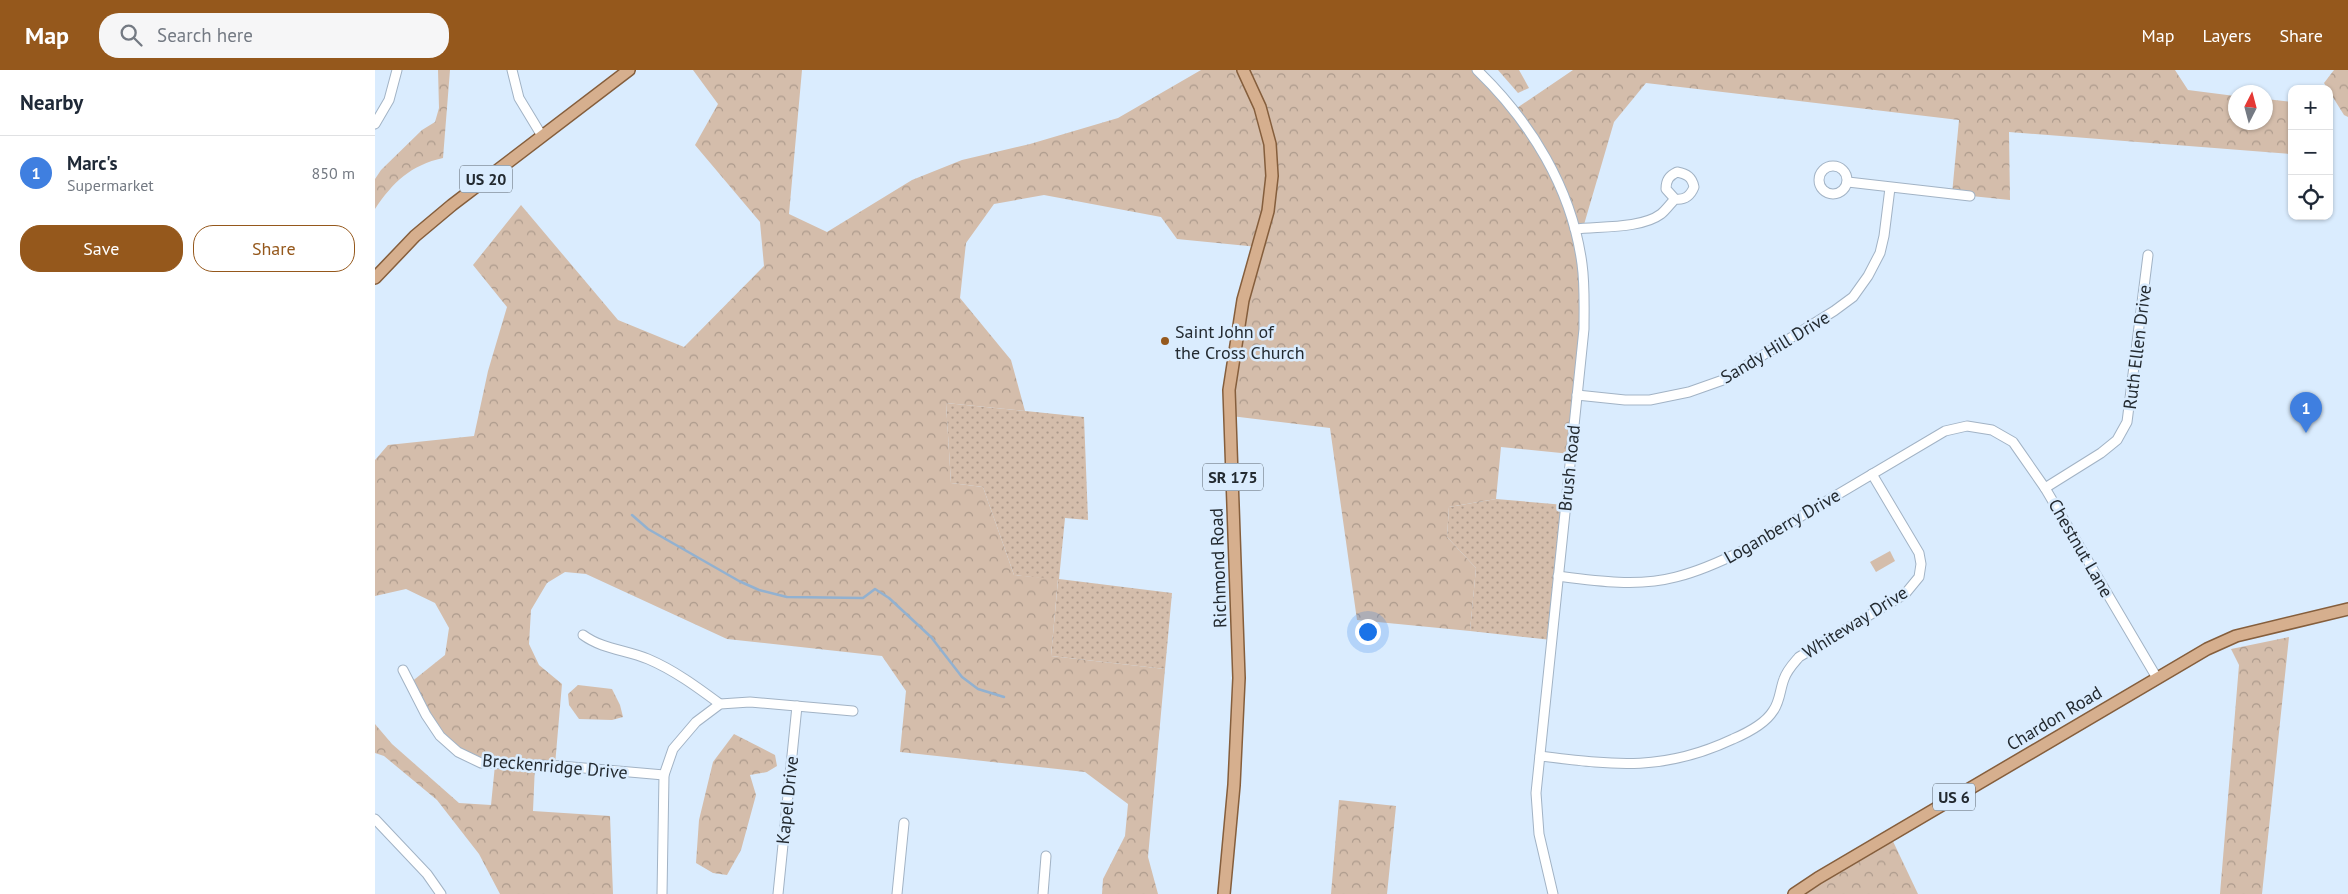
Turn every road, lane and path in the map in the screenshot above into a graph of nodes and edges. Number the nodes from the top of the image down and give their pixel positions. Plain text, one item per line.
1 (513, 70) edge
2 (629, 70) edge
3 (1243, 70) edge
4 (1477, 70) edge
5 (397, 71) edge
6 (375, 124) edge
7 (542, 136) junction
8 (1847, 182) dead end
9 (1891, 188) junction
10 (1970, 196) dead end
11 (1675, 199) dead end
12 (1575, 229) junction
13 (2148, 255) dead end
14 (375, 278) edge
15 (1577, 395) junction
16 (1992, 430) joint
17 (1872, 474) junction
18 (2045, 488) junction
19 (1558, 576) junction
20 (2348, 608) edge
21 (583, 635) dead end
22 (403, 670) dead end
23 (2157, 678) junction
24 (720, 704) junction
25 (797, 706) junction
26 (853, 711) dead end
27 (1540, 756) junction
28 (664, 775) junction
29 (375, 819) edge
30 (904, 823) dead end
31 (1047, 856) dead end
32 (441, 894) edge
33 (662, 894) edge
34 (777, 894) edge
35 (897, 894) edge
36 (1043, 894) edge
37 (1223, 894) edge
38 (1553, 894) edge
39 (1794, 894) edge

1 - 7 street
2 - 7 main road, US 20
3 - 37 main road, Richmond Road / SR 175
4 - 12 street, Brush Road
5 - 6 street
7 - 14 main road, US 20
8 - 9 street
9 - 10 street
9 - 15 street, Sandy Hill Drive
11 - 12 street
12 - 15 street, Brush Road
13 - 18 street, Ruth Ellen Drive
15 - 19 street, Brush Road
16 - 17 street, Loganberry Drive
16 - 18 street, Chestnut Lane
17 - 19 street, Loganberry Drive
17 - 27 street, Whiteway Drive
18 - 23 street, Chestnut Lane
19 - 27 street, Brush Road
20 - 23 main road, Chardon Road / US 6
21 - 24 street
22 - 28 street, Breckenridge Drive
23 - 39 main road, Chardon Road / US 6
24 - 25 street
24 - 28 street
25 - 26 street
25 - 34 street, Kapel Drive
27 - 38 street, Brush Road
28 - 33 street
29 - 32 street
30 - 35 street
31 - 36 street

